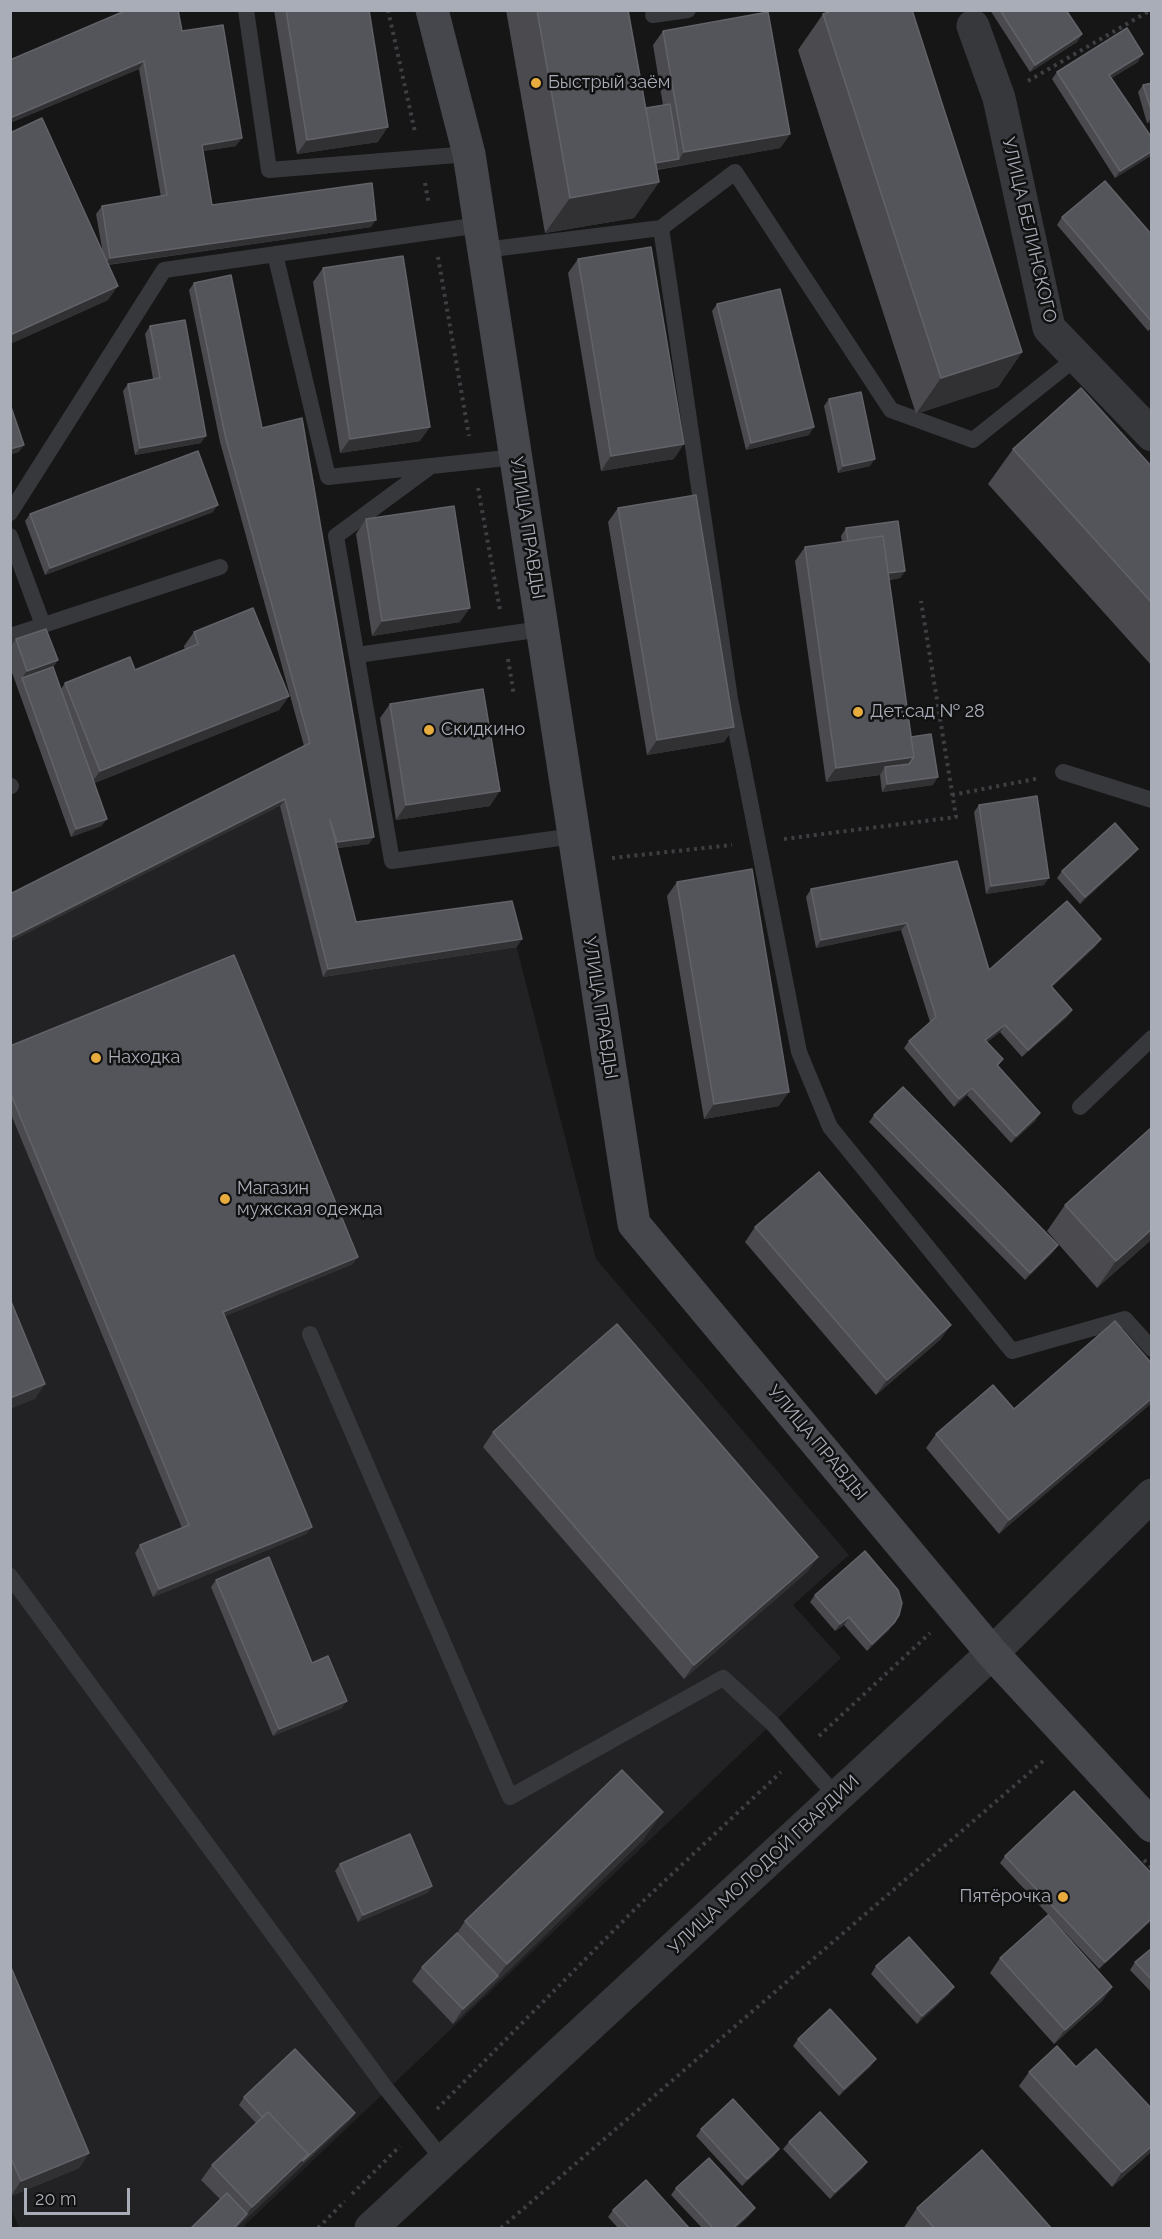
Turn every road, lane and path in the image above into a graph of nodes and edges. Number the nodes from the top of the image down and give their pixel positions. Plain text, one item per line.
1 (246, 10) edge
2 (388, 10) edge
3 (432, 10) edge
4 (688, 10) edge
5 (1151, 10) edge
6 (653, 15) dead end
7 (973, 26) dead end
8 (999, 98) junction
9 (469, 154) junction
10 (421, 158) junction
11 (662, 228) junction
12 (434, 231) junction
13 (482, 238) junction
14 (275, 254) junction
15 (1077, 358) junction
16 (1152, 435) edge
17 (516, 457) junction
18 (474, 462) junction
19 (431, 466) junction
20 (10, 513) edge
21 (10, 536) edge
22 (220, 567) dead end
23 (921, 601) dead end
24 (43, 625) junction
25 (542, 629) junction
26 (504, 634) junction
27 (10, 636) edge
28 (357, 655) junction
29 (516, 703) dead end
30 (1063, 772) joint
31 (952, 795) junction
32 (1152, 800) edge
33 (758, 843) junction
34 (576, 849) junction
35 (1152, 1038) edge
36 (1080, 1107) dead end
37 (310, 1334) dead end
38 (1152, 1349) edge
39 (1152, 1495) edge
40 (10, 1576) edge
41 (933, 1631) dead end
42 (992, 1653) junction
43 (800, 1755) junction
44 (1049, 1756) dead end
45 (837, 1797) junction
46 (1152, 1826) edge
47 (1144, 1860) dead end
48 (1152, 1868) edge
49 (418, 2128) junction
50 (444, 2161) junction
51 (318, 2229) edge
52 (371, 2229) edge
53 (501, 2229) edge

1 - 10 lane
2 - 10 path
3 - 9 street, УЛИЦА ПРАВДЫ
4 - 6 lane
5 - 8 path
7 - 8 street, УЛИЦА БЕЛИНСКОГО
8 - 15 street, УЛИЦА БЕЛИНСКОГО
9 - 10 lane
9 - 13 street, УЛИЦА ПРАВДЫ
10 - 12 path
11 - 13 lane
11 - 15 lane
11 - 33 lane
12 - 13 lane
12 - 14 lane
12 - 18 path
13 - 17 street, УЛИЦА ПРАВДЫ
14 - 19 lane
14 - 20 lane
15 - 16 street, УЛИЦА БЕЛИНСКОГО
17 - 18 lane
17 - 25 street, УЛИЦА ПРАВДЫ
18 - 19 lane
18 - 26 path
19 - 28 lane
21 - 24 lane
22 - 24 lane
23 - 31 path
24 - 27 lane
25 - 26 lane
25 - 34 street, УЛИЦА ПРАВДЫ
26 - 28 lane
26 - 29 path
28 - 34 lane
30 - 31 path
30 - 32 lane
31 - 33 path
33 - 34 path
33 - 38 lane
34 - 42 street, УЛИЦА ПРАВДЫ
35 - 36 lane
37 - 43 lane
39 - 42 street, УЛИЦА МОЛОДОЙ ГВАРДИИ
40 - 49 lane
41 - 43 path
42 - 45 street, УЛИЦА МОЛОДОЙ ГВАРДИИ
42 - 46 street, УЛИЦА ПРАВДЫ
43 - 45 lane
43 - 49 path
44 - 53 path
45 - 50 street, УЛИЦА МОЛОДОЙ ГВАРДИИ
47 - 48 path
49 - 50 lane
49 - 51 path
50 - 52 street, УЛИЦА МОЛОДОЙ ГВАРДИИ

